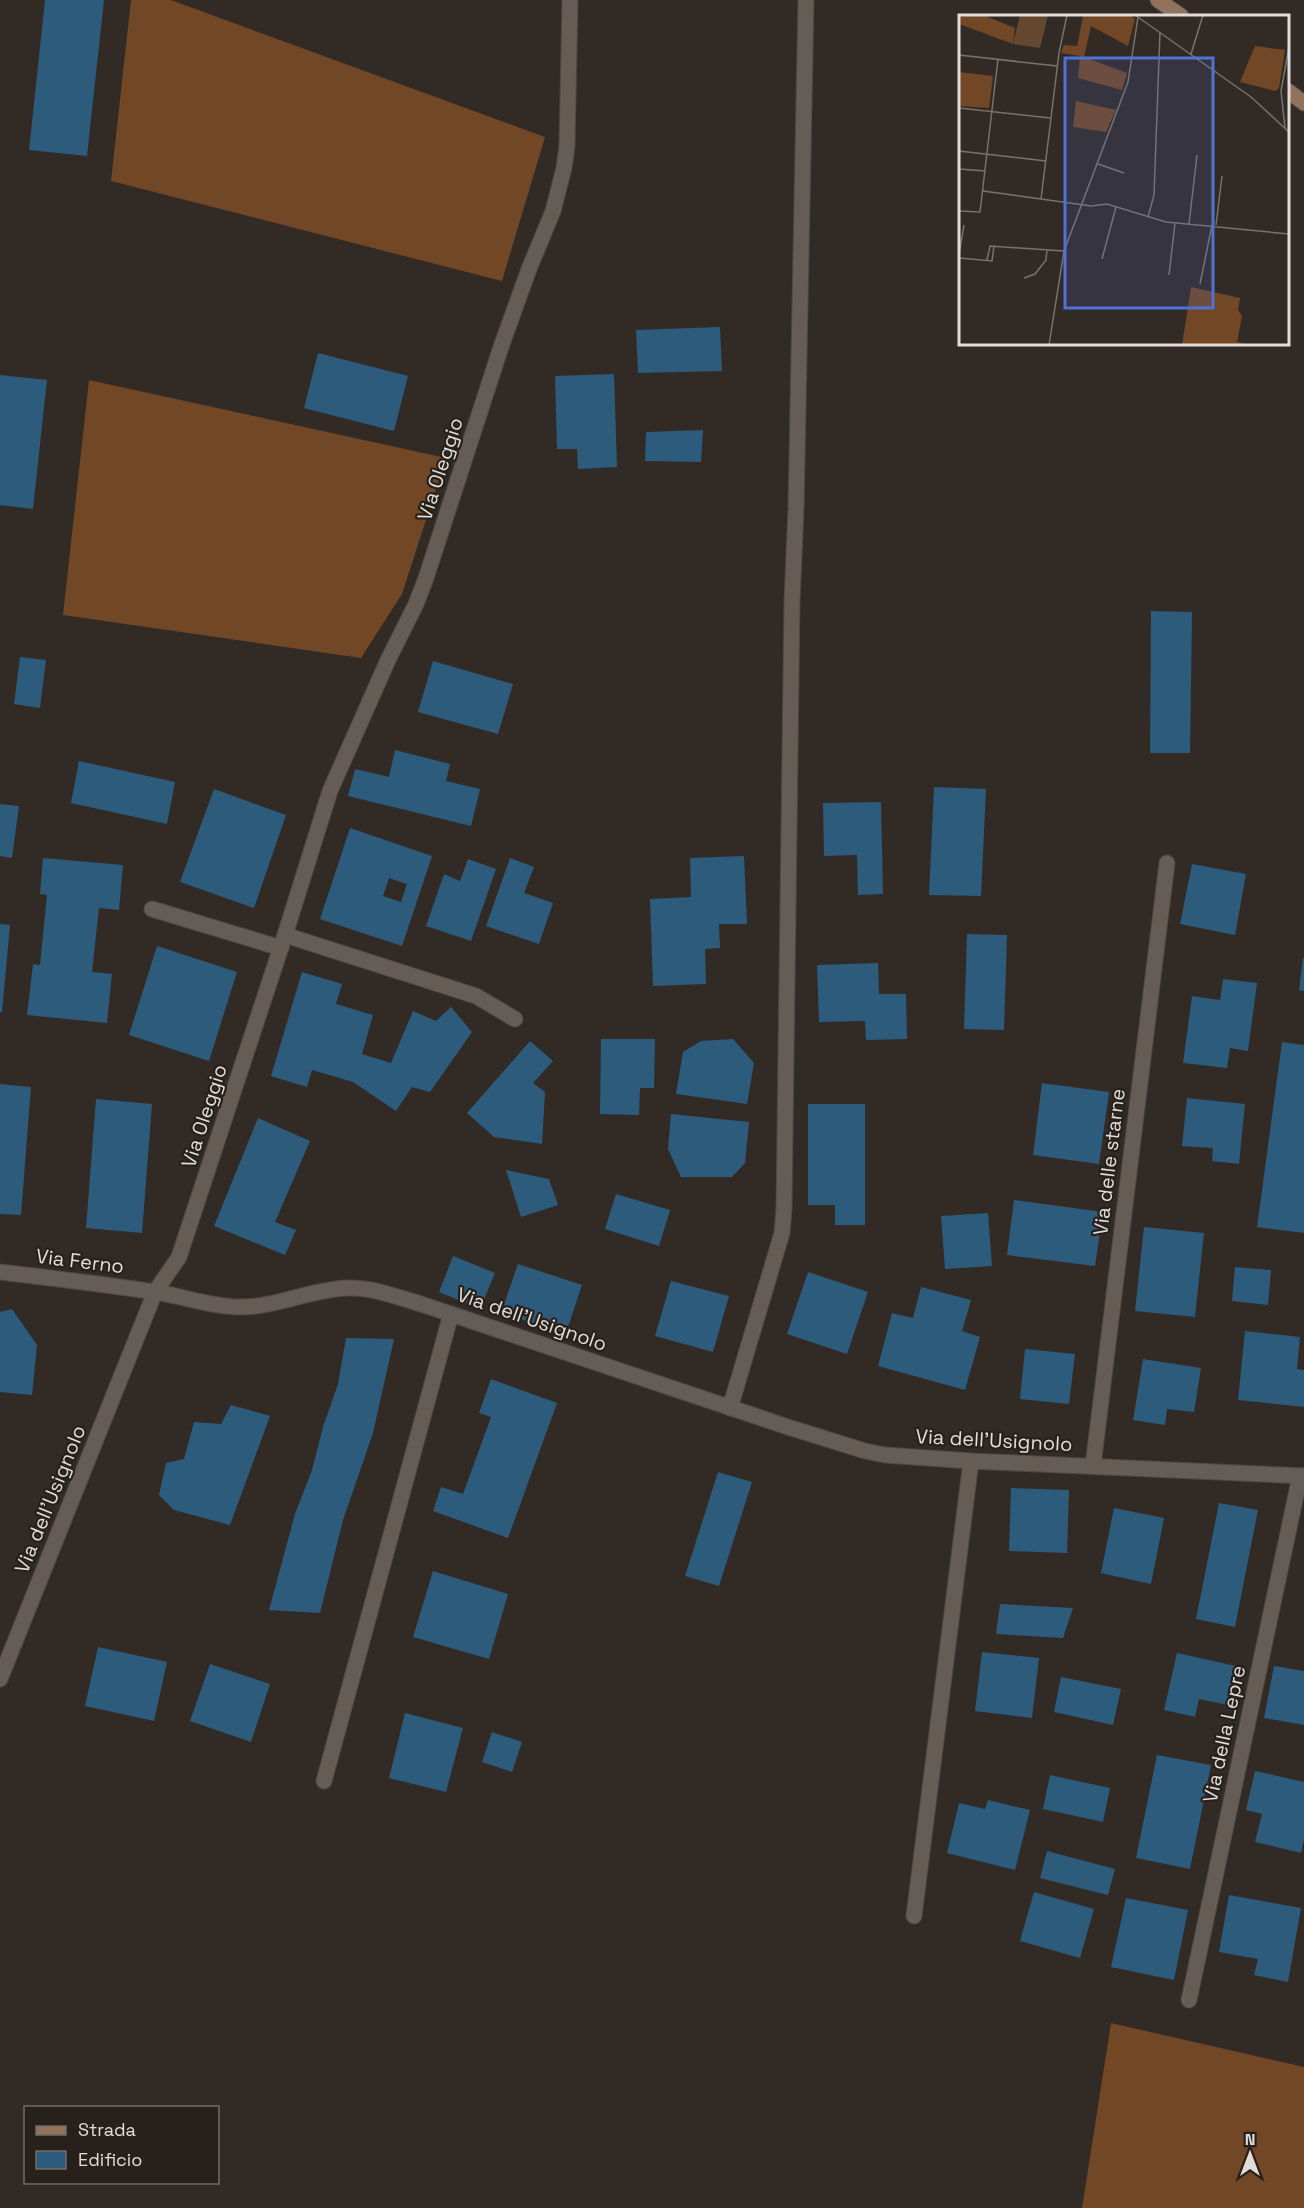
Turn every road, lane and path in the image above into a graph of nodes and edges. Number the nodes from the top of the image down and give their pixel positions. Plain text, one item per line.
1 (570, 0) edge
2 (806, 0) edge
3 (1158, 0) edge
4 (1180, 15) edge
5 (1289, 92) edge
6 (1304, 103) edge
7 (1167, 863) dead end
8 (152, 909) dead end
9 (283, 942) junction
10 (515, 1019) dead end
11 (0, 1272) edge
12 (155, 1292) junction
13 (451, 1314) junction
14 (730, 1408) junction
15 (971, 1461) junction
16 (1093, 1466) junction
17 (1302, 1476) edge
18 (0, 1679) edge
19 (324, 1781) dead end
20 (914, 1916) dead end
21 (1189, 2000) dead end

1 - 9 street, Via Oleggio
2 - 14 street
3 - 4 street
5 - 6 street
7 - 16 street, Via delle starne
8 - 9 street
9 - 10 street
9 - 12 street, Via Oleggio
11 - 12 street, Via Ferno
12 - 13 street, Via dell'Usignolo
12 - 18 street, Via dell'Usignolo
13 - 14 street, Via dell'Usignolo
13 - 19 street
14 - 15 street, Via dell'Usignolo
15 - 16 street, Via dell'Usignolo
15 - 20 street
16 - 17 street, Via dell'Usignolo
17 - 21 street, Via della Lepre

